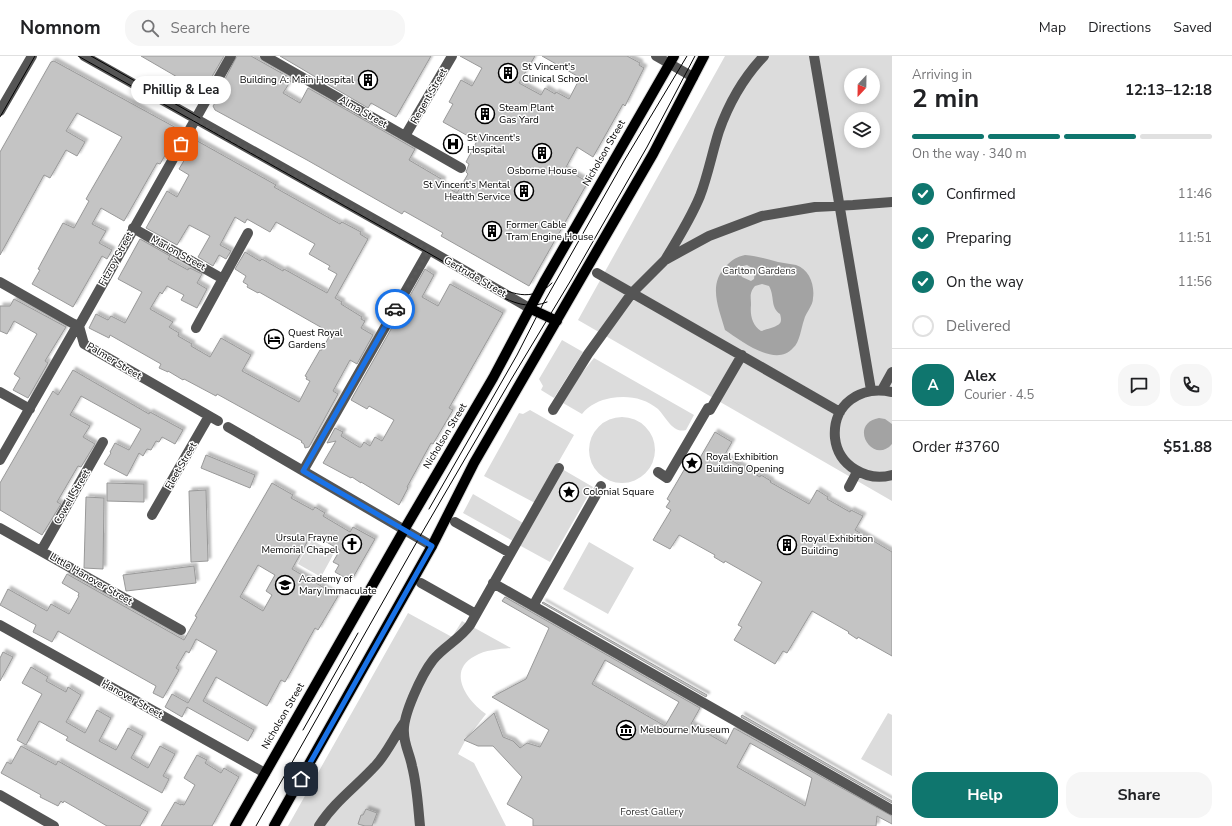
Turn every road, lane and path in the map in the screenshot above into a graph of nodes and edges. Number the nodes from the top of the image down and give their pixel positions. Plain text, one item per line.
1 (32, 56) edge
2 (84, 56) edge
3 (231, 56) edge
4 (265, 56) edge
5 (452, 56) edge
6 (656, 56) edge
7 (704, 56) edge
8 (764, 56) edge
9 (814, 56) edge
10 (672, 60) edge
11 (693, 76) junction
12 (0, 111) edge
13 (195, 119) junction
14 (405, 136) junction
15 (461, 168) dead end
16 (892, 202) edge
17 (840, 205) junction
18 (133, 228) junction
19 (248, 233) dead end
20 (429, 250) junction
21 (665, 260) junction
22 (597, 273) dead end
23 (223, 279) junction
24 (0, 282) edge
25 (632, 293) junction
26 (531, 309) junction
27 (557, 321) junction
28 (79, 326) junction
29 (196, 328) dead end
30 (67, 344) junction
31 (84, 344) junction
32 (742, 355) junction
33 (892, 372) edge
34 (877, 390) junction
35 (0, 392) edge
36 (892, 392) edge
37 (30, 409) junction
38 (553, 410) dead end
39 (840, 412) junction
40 (214, 419) joint
41 (228, 427) dead end
42 (103, 442) dead end
43 (0, 460) edge
44 (559, 468) dead end
45 (303, 471) junction
46 (658, 472) dead end
47 (858, 472) junction
48 (892, 475) edge
49 (601, 486) dead end
50 (849, 487) dead end
51 (152, 515) dead end
52 (455, 522) dead end
53 (0, 528) edge
54 (404, 530) junction
55 (432, 546) junction
56 (41, 551) junction
57 (510, 553) junction
58 (421, 583) dead end
59 (493, 583) junction
60 (533, 606) junction
61 (476, 614) junction
62 (0, 625) edge
63 (181, 630) dead end
64 (406, 720) junction
65 (264, 773) junction
66 (0, 796) edge
67 (892, 810) edge
68 (54, 826) edge
69 (235, 826) edge
70 (274, 826) edge
71 (319, 826) edge
72 (420, 826) edge

1 - 12 street
2 - 13 street, Gertrude Street
3 - 13 street, Fitzroy Street
4 - 14 street, Alma Street
5 - 14 street, Regent Street
6 - 10 street
7 - 11 main road
8 - 21 street
9 - 17 street
10 - 11 street
10 - 26 main road, Nicholson Street
11 - 27 main road
13 - 18 street, Fitzroy Street
13 - 20 street, Gertrude Street
14 - 15 street, Alma Street
16 - 17 street
17 - 21 street
17 - 34 street
18 - 23 street, Marion Street
18 - 28 street, Fitzroy Street
19 - 23 street
20 - 26 street, Gertrude Street
20 - 45 street
21 - 25 street
22 - 25 street
23 - 29 street
24 - 28 street
25 - 32 street
25 - 38 street
26 - 27 main road
26 - 54 main road, Nicholson Street
27 - 55 main road
28 - 30 street, Fitzroy Street
28 - 31 street, Palmer Street
30 - 31 street
30 - 37 street, Fitzroy Street
31 - 40 street, Palmer Street
32 - 39 street
32 - 46 street
33 - 34 street
34 - 36 street
34 - 39 street
35 - 37 street
37 - 43 street, Fitzroy Street
39 - 47 street
40 - 51 street, Fleet Street
41 - 45 street
42 - 56 street, Cowell Street
44 - 57 street
45 - 54 street
47 - 48 street
47 - 50 street
49 - 60 street
52 - 57 street
53 - 56 street, Little Hanover Street
54 - 55 street
54 - 65 main road, Nicholson Street
55 - 70 main road
56 - 63 street, Little Hanover Street
57 - 59 street
58 - 61 street
59 - 60 street
59 - 61 street
60 - 67 street
61 - 64 street
62 - 65 street, Hanover Street
64 - 71 street
64 - 72 street
65 - 69 main road, Nicholson Street
66 - 68 street

